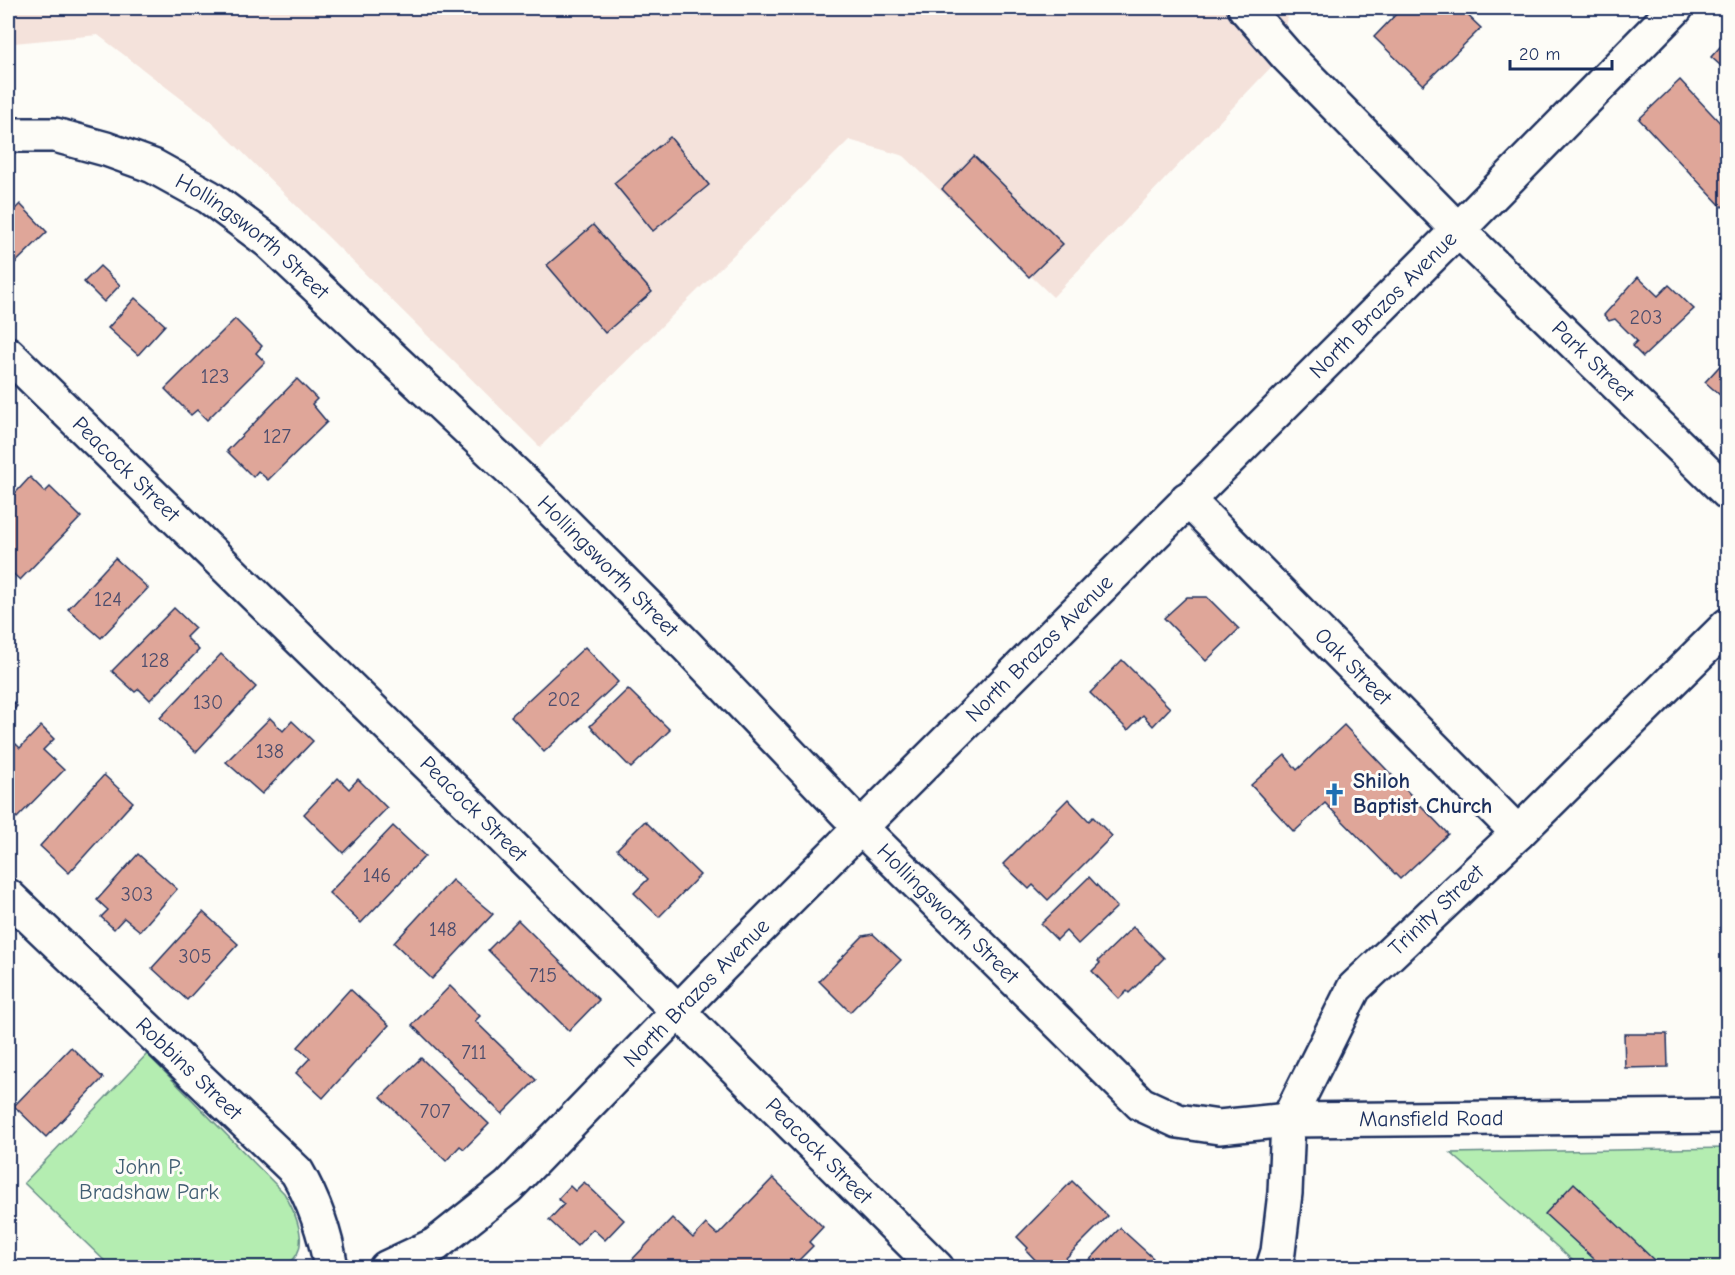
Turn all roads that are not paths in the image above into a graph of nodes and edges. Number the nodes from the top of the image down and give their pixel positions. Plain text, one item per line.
1 (1245, 8) edge
2 (1676, 8) edge
3 (8, 135) edge
4 (1458, 230) junction
5 (8, 354) edge
6 (1728, 492) edge
7 (1187, 499) junction
8 (1728, 625) edge
9 (860, 828) junction
10 (1518, 833) junction
11 (8, 896) edge
12 (678, 1013) junction
13 (1141, 1104) joint
14 (1728, 1116) edge
15 (1288, 1120) junction
16 (404, 1264) edge
17 (331, 1268) edge
18 (937, 1268) edge
19 (1273, 1268) edge

1 - 4 street, Park Street
2 - 4 street, North Brazos Avenue
3 - 9 street, Hollingsworth Street
4 - 6 street, Park Street
4 - 7 street, North Brazos Avenue
5 - 12 street, Peacock Street
7 - 9 street, North Brazos Avenue
7 - 10 street, Oak Street
8 - 10 street, Trinity Street
9 - 12 street, North Brazos Avenue
9 - 13 street, Hollingsworth Street
10 - 15 street, Trinity Street
11 - 17 street, Robbins Street
12 - 16 street, North Brazos Avenue
12 - 18 street, Peacock Street
13 - 15 street, Mansfield Road
14 - 15 street, Mansfield Road
15 - 19 street, Trinity Street

